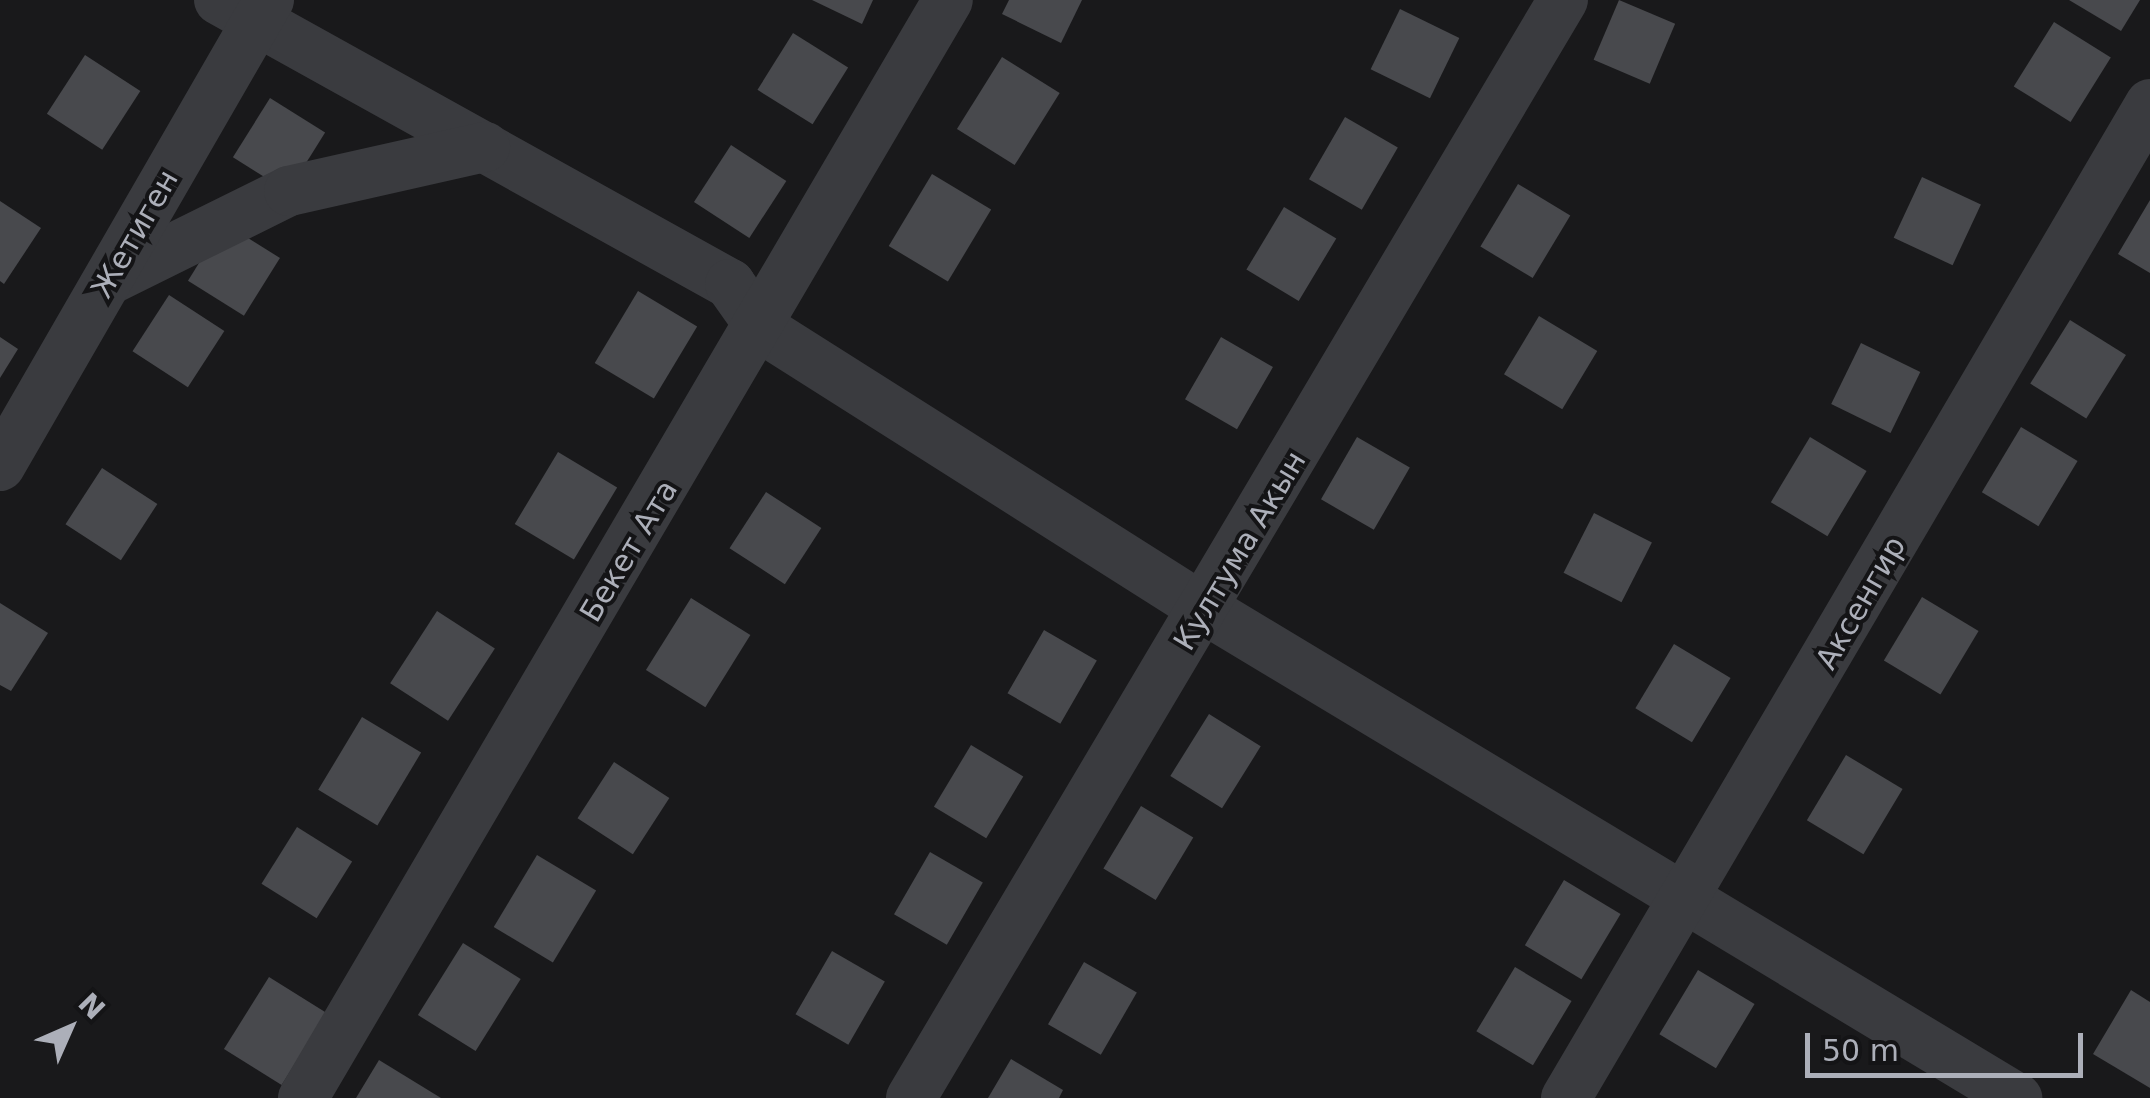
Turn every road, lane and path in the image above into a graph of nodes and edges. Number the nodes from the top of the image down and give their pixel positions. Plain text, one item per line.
1 (948, 0) edge
2 (1563, 0) edge
3 (248, 7) edge
4 (2150, 104) edge
5 (486, 148) junction
6 (109, 280) junction
7 (762, 328) junction
8 (0, 466) edge
9 (1206, 610) junction
10 (1692, 896) junction
11 (304, 1098) edge
12 (912, 1098) edge
13 (1566, 1098) edge
14 (2017, 1098) edge

1 - 7 street, Бекет Ата
2 - 9 street, Култума Акын
3 - 5 street
3 - 6 street, Жетиген
4 - 10 street, Аксенгир
5 - 6 street
5 - 7 street
6 - 8 street, Жетиген
7 - 9 street
7 - 11 street, Бекет Ата
9 - 10 street
9 - 12 street, Култума Акын
10 - 13 street, Аксенгир
10 - 14 street

